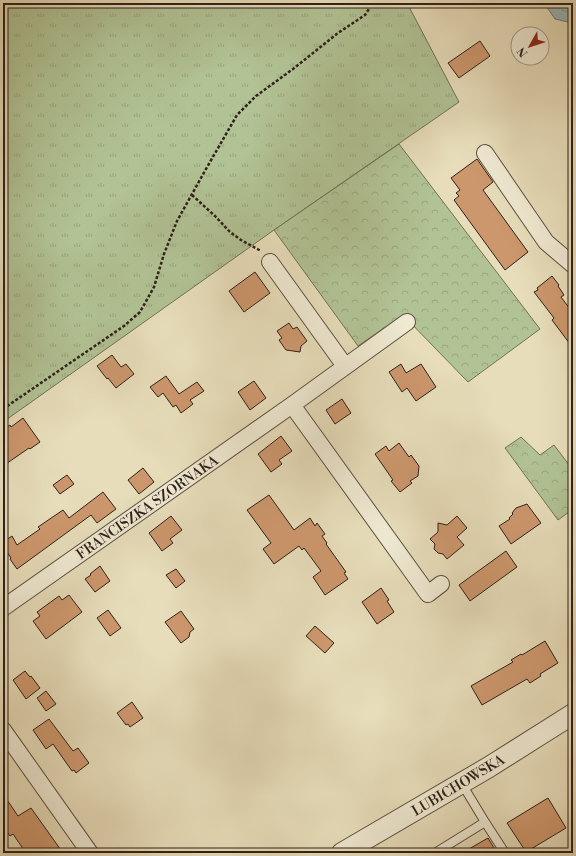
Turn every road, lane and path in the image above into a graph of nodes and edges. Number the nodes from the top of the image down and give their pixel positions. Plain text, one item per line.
1 (373, 3) edge
2 (485, 153) dead end
3 (192, 194) junction
4 (270, 262) joint
5 (573, 265) edge
6 (407, 322) dead end
7 (345, 366) junction
8 (292, 405) junction
9 (3, 409) edge
10 (441, 584) dead end
11 (3, 608) edge
12 (573, 714) edge
13 (3, 730) edge
14 (462, 784) junction
15 (486, 822) junction
16 (90, 853) edge
17 (342, 853) edge
18 (435, 853) edge
19 (505, 853) edge

1 - 3 path
2 - 5 street
3 - 4 path
3 - 9 path
4 - 7 street
6 - 7 street, FRANCISZKA SZORNAKA
7 - 8 street, FRANCISZKA SZORNAKA
8 - 10 street
8 - 11 street, FRANCISZKA SZORNAKA
12 - 14 street, LUBICHOWSKA
13 - 16 street
14 - 15 lane
14 - 17 street, LUBICHOWSKA
15 - 18 lane
15 - 19 lane

